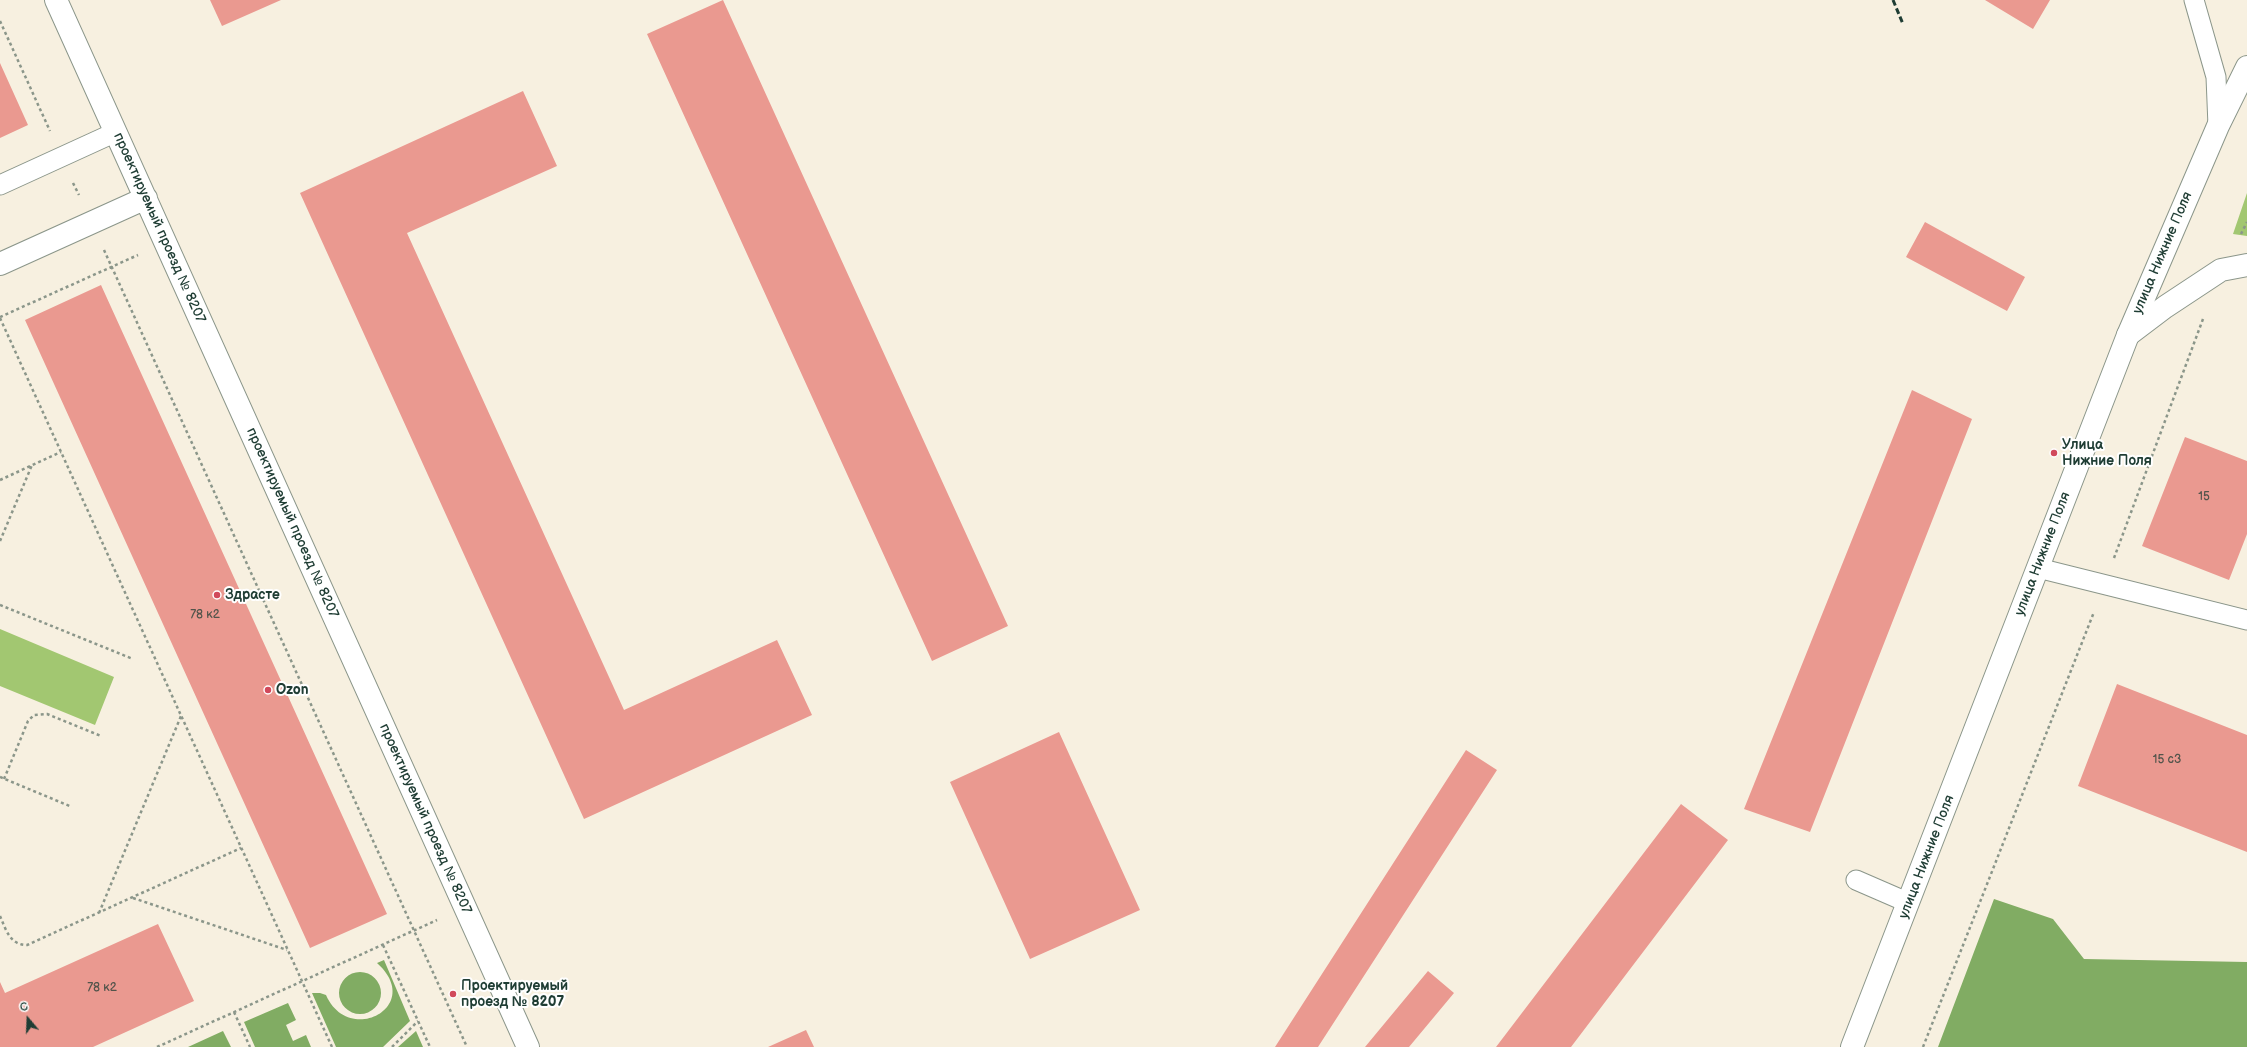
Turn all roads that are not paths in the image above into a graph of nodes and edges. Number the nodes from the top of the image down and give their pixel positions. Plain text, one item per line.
1 (56, 0) edge
2 (2194, 0) edge
3 (2247, 67) edge
4 (2218, 126) junction
5 (116, 132) junction
6 (0, 184) edge
7 (146, 198) junction
8 (0, 264) edge
9 (2247, 265) edge
10 (2128, 335) junction
11 (2038, 568) junction
12 (2247, 620) edge
13 (1856, 880) dead end
14 (1909, 903) junction
15 (1868, 1009) junction
16 (528, 1047) edge
17 (1852, 1047) edge
18 (1857, 1047) edge

1 - 5 street, проектируемый проезд № 8207
2 - 4 lane
3 - 4 street, улица Нижние Поля
4 - 10 street, улица Нижние Поля
5 - 6 lane
5 - 7 street, проектируемый проезд № 8207
7 - 8 street
7 - 16 street, проектируемый проезд № 8207
9 - 10 street
10 - 11 street, улица Нижние Поля
11 - 12 lane
11 - 14 street, улица Нижние Поля
13 - 14 lane
14 - 15 street, улица Нижние Поля
15 - 17 street, улица Нижние Поля
15 - 18 street

